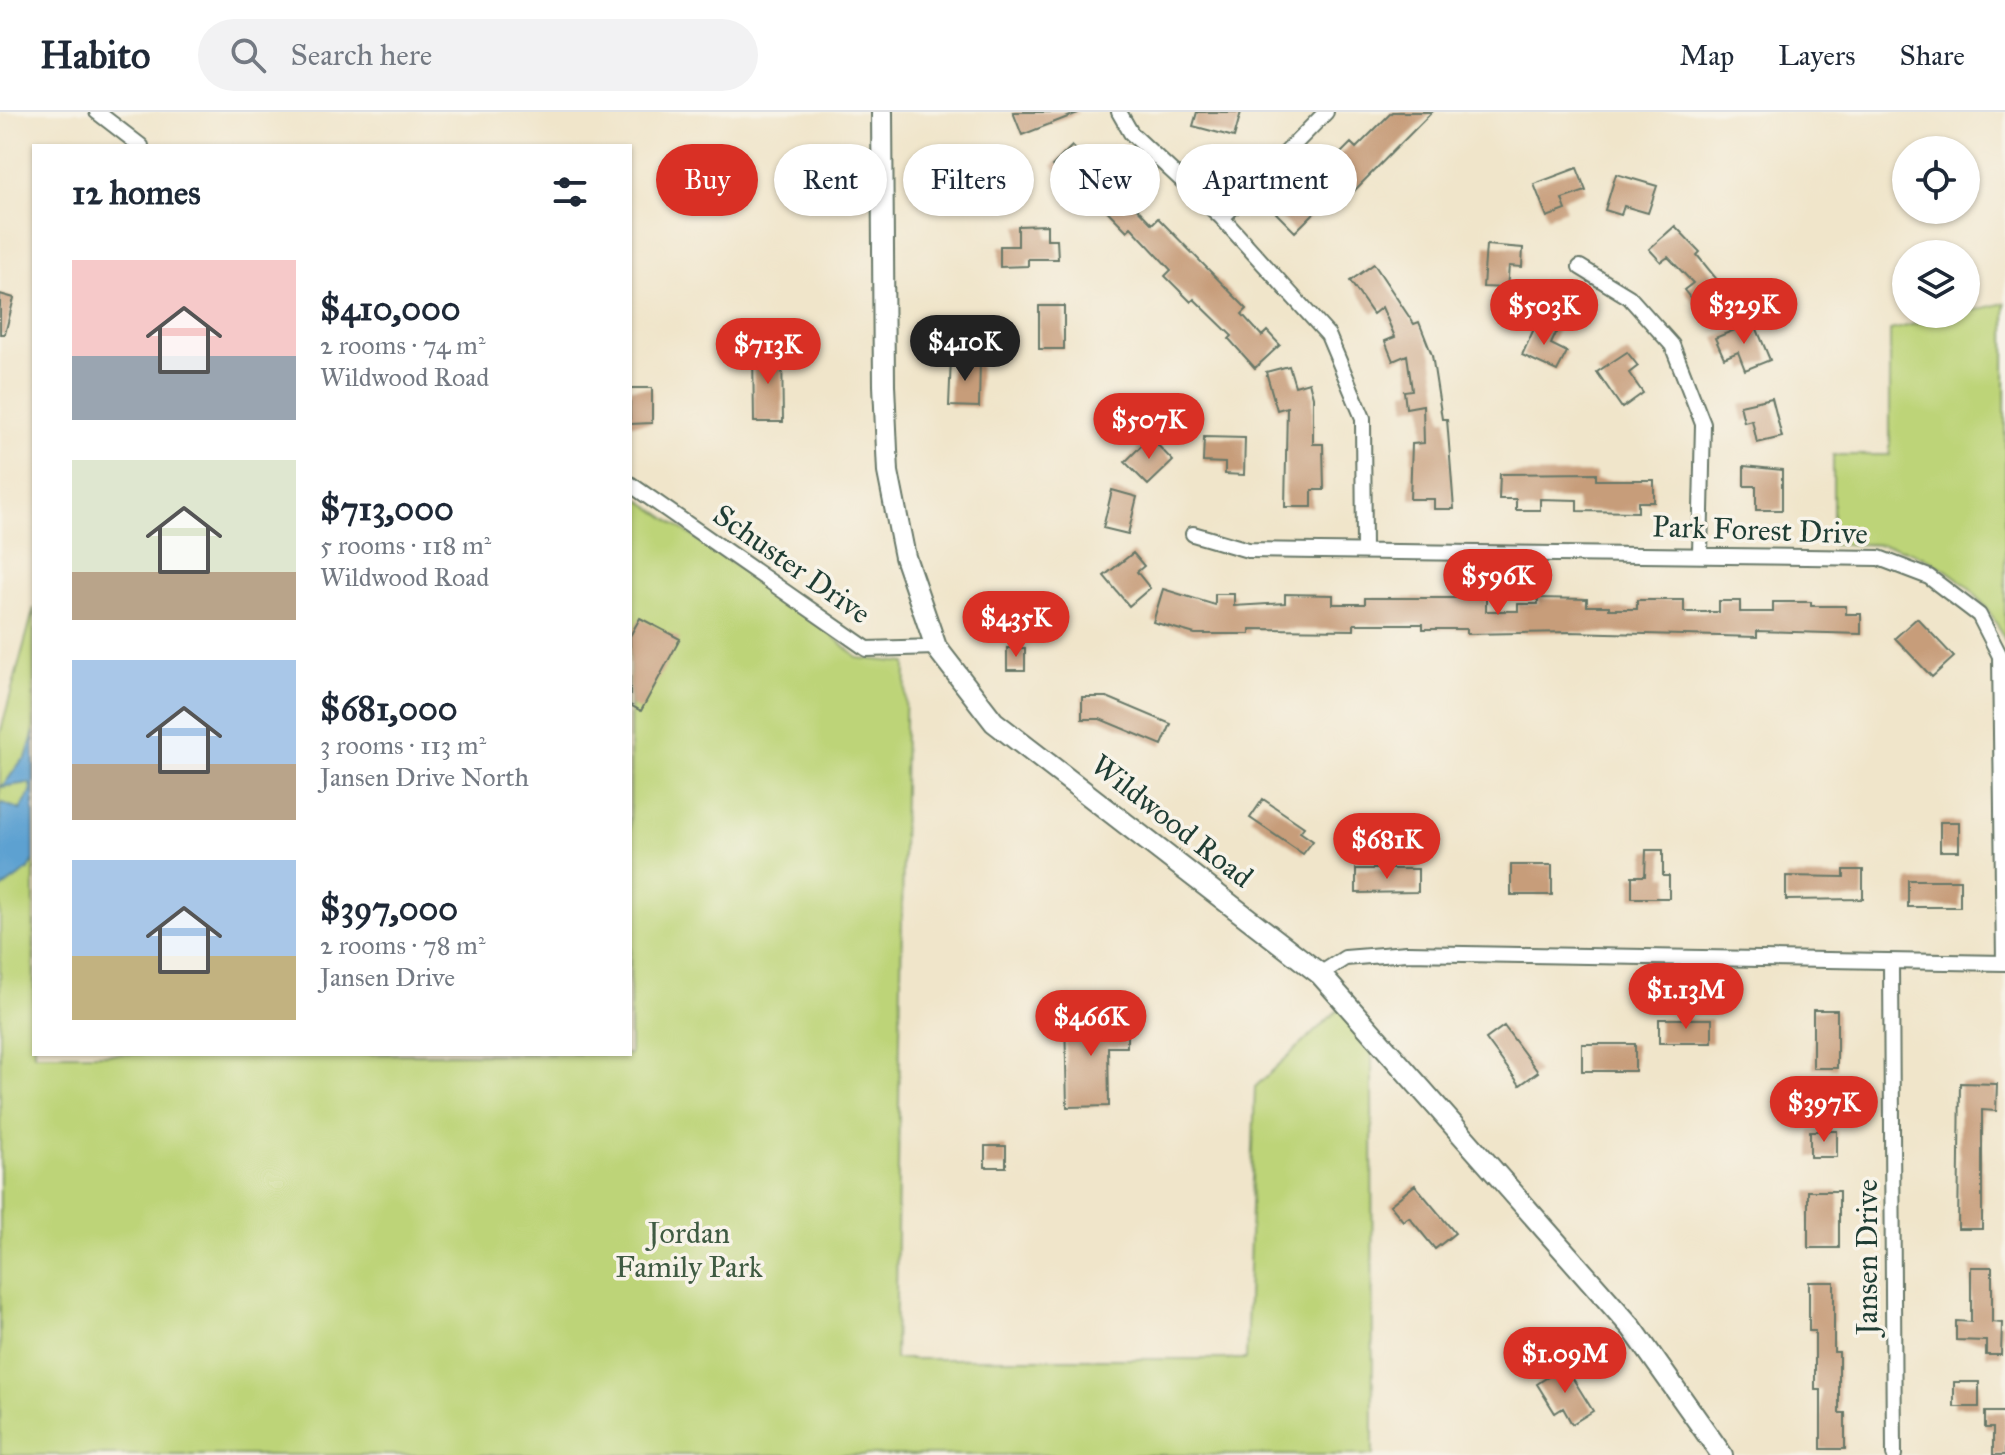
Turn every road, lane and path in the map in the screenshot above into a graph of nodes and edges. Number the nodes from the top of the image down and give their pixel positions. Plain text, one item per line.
1 (97, 112) edge
2 (882, 112) edge
3 (1119, 112) edge
4 (1326, 112) edge
5 (138, 144) edge
6 (1222, 218) junction
7 (1580, 267) dead end
8 (632, 485) edge
9 (1193, 534) dead end
10 (1364, 551) junction
11 (1700, 554) junction
12 (936, 647) junction
13 (2002, 698) edge
14 (2004, 962) edge
15 (1891, 963) junction
16 (1320, 974) junction
17 (1722, 1455) edge
18 (1894, 1455) edge

1 - 5 street
2 - 12 street, Wildwood Road
3 - 6 street
4 - 6 street
6 - 10 street
7 - 11 street
8 - 12 street, Schuster Drive
9 - 10 street, Park Forest Drive
10 - 11 street, Park Forest Drive
11 - 13 street, Park Forest Drive
12 - 16 street, Wildwood Road
13 - 14 street, Park Forest Drive
14 - 15 street
15 - 16 street
15 - 18 street, Jansen Drive
16 - 17 street, Wildwood Road

